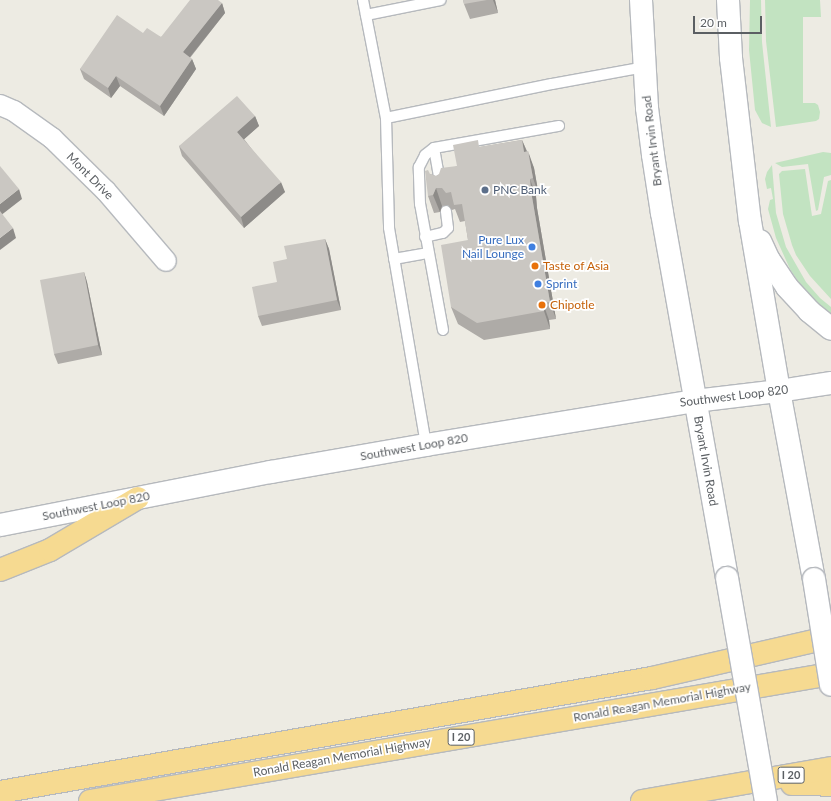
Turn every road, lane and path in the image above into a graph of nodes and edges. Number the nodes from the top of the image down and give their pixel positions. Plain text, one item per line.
1 (363, 0) edge
2 (441, 0) edge
3 (641, 0) edge
4 (728, 0) edge
5 (366, 14) junction
6 (645, 67) junction
7 (0, 105) edge
8 (386, 118) junction
9 (559, 126) dead end
10 (434, 148) junction
11 (441, 186) edge
12 (446, 211) edge
13 (750, 222) junction
14 (425, 237) junction
15 (428, 253) junction
16 (394, 259) junction
17 (166, 261) dead end
18 (831, 329) edge
19 (443, 330) dead end
20 (831, 383) edge
21 (779, 391) junction
22 (695, 401) junction
23 (426, 445) junction
24 (138, 498) junction
25 (0, 525) edge
26 (0, 570) edge
27 (831, 637) edge
28 (831, 674) edge
29 (831, 685) edge
30 (831, 768) edge
31 (751, 782) junction
32 (831, 785) edge
33 (0, 792) edge
34 (90, 801) edge
35 (642, 801) edge
36 (766, 801) edge

1 - 5 lane
2 - 5 lane
3 - 6 main road, Bryant Irvin Road
4 - 13 main road
5 - 8 lane
6 - 8 lane
6 - 22 main road, Bryant Irvin Road
7 - 17 street, Mont Drive
8 - 16 lane
9 - 10 lane
10 - 11 lane
10 - 14 lane
12 - 14 lane
13 - 18 main road
13 - 21 main road
14 - 15 lane
15 - 16 lane
15 - 19 lane
16 - 23 lane
20 - 21 main road, Southwest Loop 820
21 - 22 main road, Southwest Loop 820
21 - 29 main road, bridge
22 - 23 main road, Southwest Loop 820
22 - 36 main road, Bryant Irvin Road, bridge
23 - 24 main road, Southwest Loop 820
24 - 25 main road, Southwest Loop 820
24 - 26 highway
27 - 33 highway
28 - 34 highway, Ronald Reagan Memorial Highway / I 20
30 - 31 highway, I 20
31 - 32 highway
31 - 35 highway, I 20

